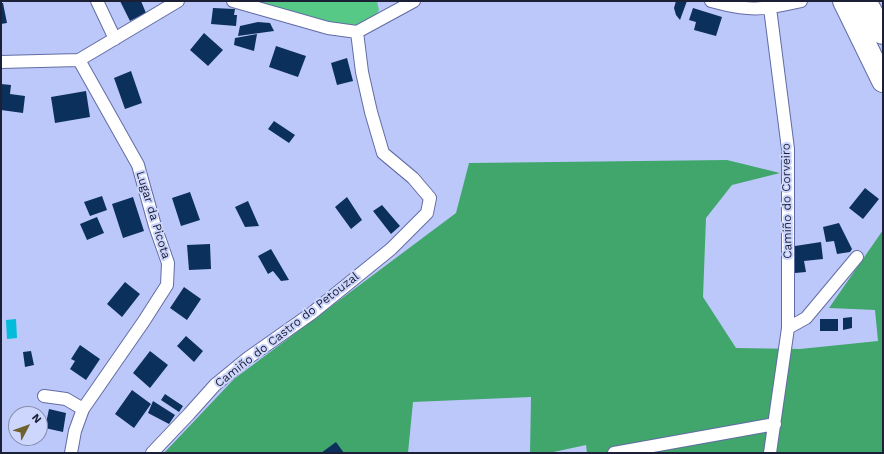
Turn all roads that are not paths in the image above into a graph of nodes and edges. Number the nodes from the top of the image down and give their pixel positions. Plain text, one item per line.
1 (97, 1) edge
2 (178, 1) edge
3 (233, 1) edge
4 (414, 1) edge
5 (712, 1) edge
6 (801, 1) edge
7 (844, 1) edge
8 (865, 1) edge
9 (770, 8) junction
10 (357, 32) junction
11 (883, 33) edge
12 (115, 39) junction
13 (79, 60) junction
14 (1, 62) edge
15 (883, 82) edge
16 (857, 257) dead end
17 (788, 328) junction
18 (44, 396) dead end
19 (83, 409) junction
20 (775, 424) junction
21 (71, 453) edge
22 (152, 453) edge
23 (614, 453) edge
24 (770, 453) edge

1 - 12 street
2 - 12 street
3 - 10 street
4 - 10 street
5 - 9 street
6 - 9 street
7 - 15 highway
8 - 11 highway
9 - 17 street, Camiño do Corveiro
10 - 22 street, Camiño do Castro do Petouzal
12 - 13 street
13 - 14 street
13 - 19 street, Lugar da Picota
16 - 17 street
17 - 20 street, Camiño do Corveiro
18 - 19 street
19 - 21 street, Lugar da Picota
20 - 23 street
20 - 24 street, Camiño do Corveiro

